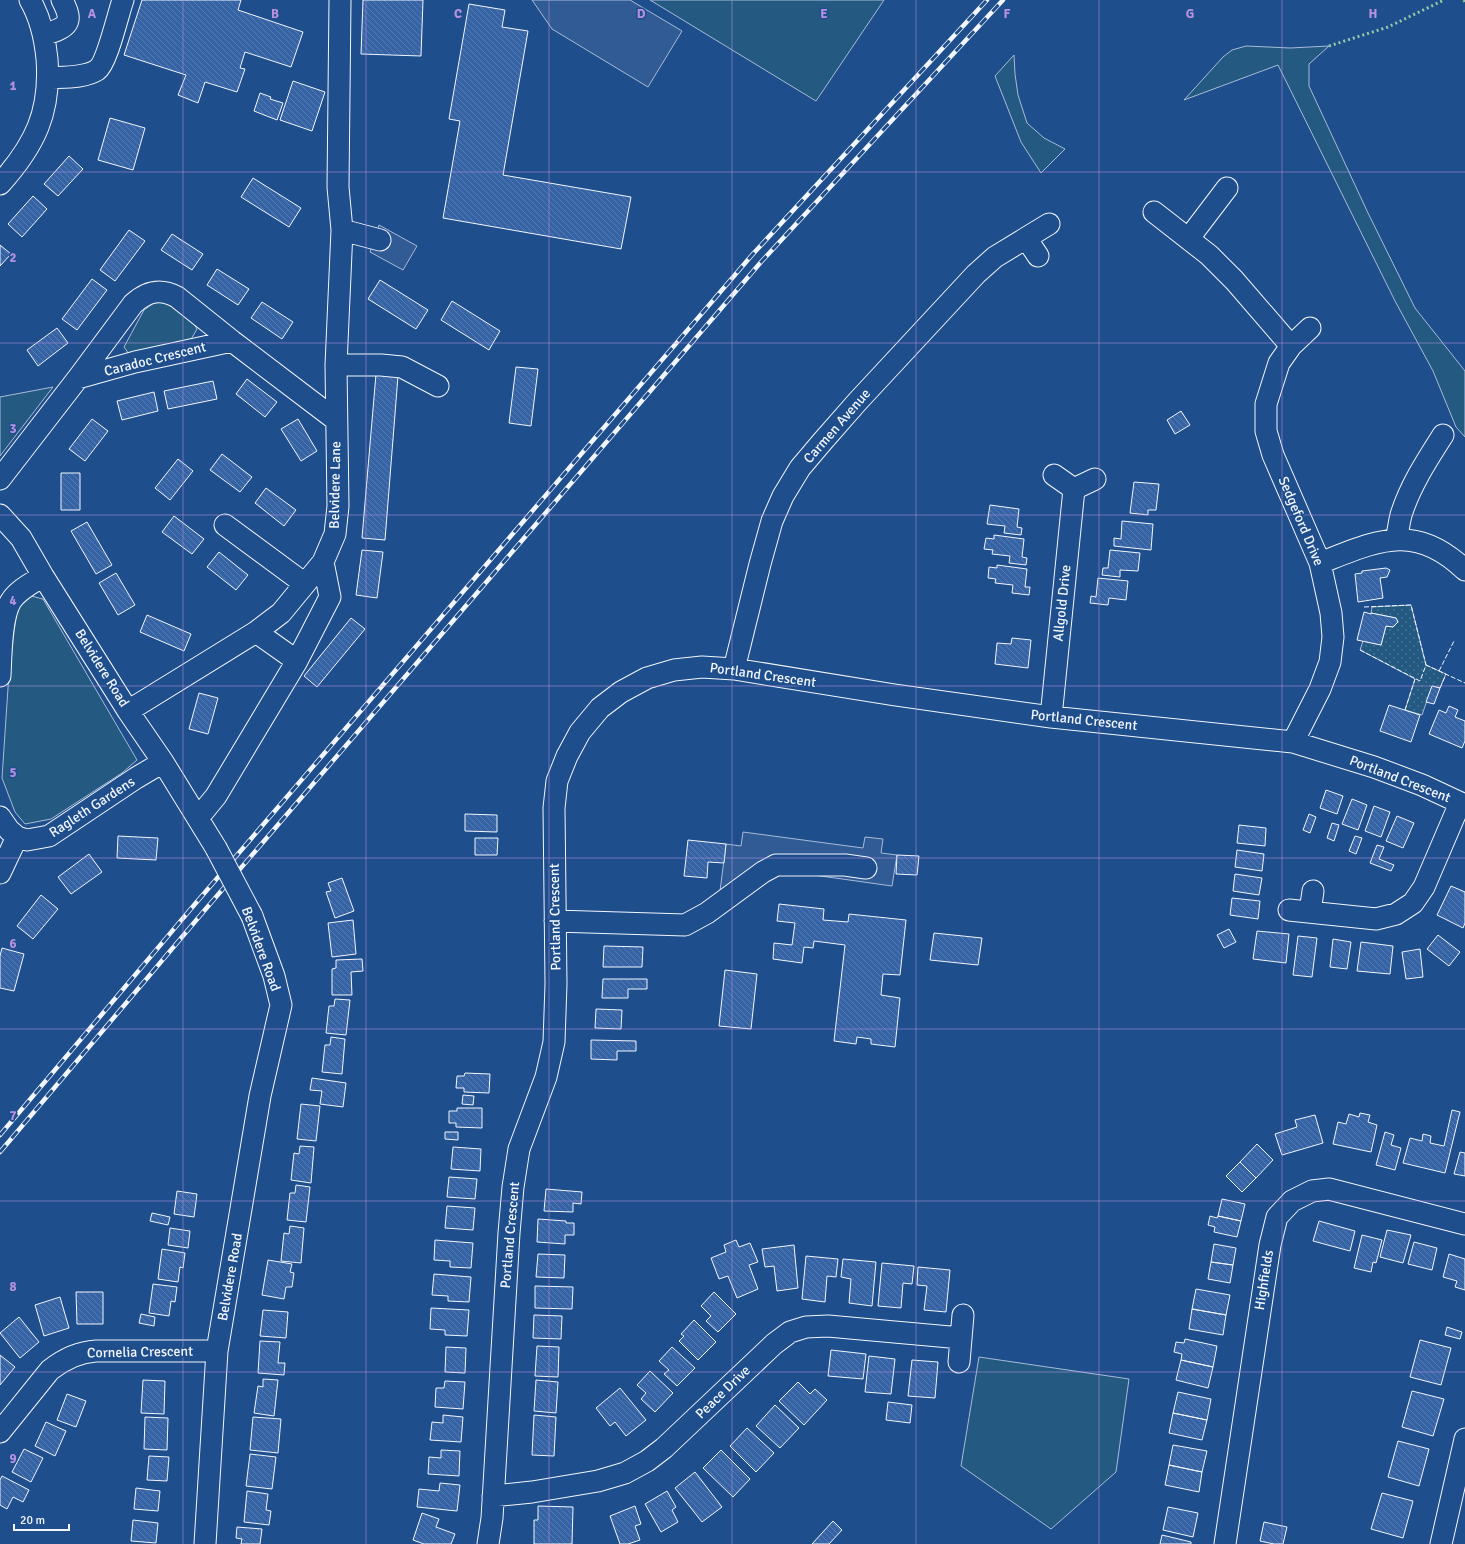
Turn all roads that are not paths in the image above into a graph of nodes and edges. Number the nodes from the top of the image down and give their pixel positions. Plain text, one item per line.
1 (30, 0) edge
2 (62, 0) edge
3 (123, 0) edge
4 (340, 0) edge
5 (44, 35) junction
6 (48, 78) junction
7 (0, 184) edge
8 (1227, 188) dead end
9 (1154, 212) dead end
10 (1049, 224) dead end
11 (342, 230) junction
12 (1026, 238) junction
13 (1189, 238) junction
14 (380, 240) dead end
15 (1038, 256) dead end
16 (1310, 328) dead end
17 (232, 340) junction
18 (1291, 346) junction
19 (336, 365) junction
20 (78, 378) junction
21 (438, 386) dead end
22 (336, 420) junction
23 (1443, 435) dead end
24 (1054, 475) dead end
25 (1095, 478) dead end
26 (0, 479) edge
27 (1074, 489) junction
28 (0, 515) edge
29 (225, 525) dead end
30 (1396, 540) junction
31 (323, 562) junction
32 (1320, 563) junction
33 (1465, 570) edge
34 (43, 576) junction
35 (305, 584) junction
36 (256, 632) junction
37 (296, 661) junction
38 (734, 669) junction
39 (0, 676) edge
40 (128, 711) junction
41 (1051, 717) junction
42 (1293, 742) junction
43 (163, 762) junction
44 (1463, 804) edge
45 (0, 817) edge
46 (198, 818) junction
47 (17, 837) junction
48 (866, 868) dead end
49 (0, 873) edge
50 (1313, 891) dead end
51 (1290, 910) dead end
52 (1310, 912) junction
53 (555, 922) junction
54 (1465, 1224) edge
55 (964, 1315) dead end
56 (961, 1338) junction
57 (217, 1351) junction
58 (959, 1362) dead end
59 (0, 1432) edge
60 (1465, 1439) edge
61 (493, 1496) junction
62 (205, 1544) edge
63 (488, 1544) edge
64 (1225, 1544) edge
65 (1441, 1544) edge

1 - 5 street
2 - 5 street
3 - 6 street
4 - 11 street, Belvidere Lane
5 - 6 street
6 - 7 street
8 - 13 street
9 - 13 street
10 - 12 street, Carmen Avenue
11 - 14 street
11 - 19 street, Belvidere Lane
12 - 15 street
12 - 38 street, Carmen Avenue
13 - 18 street
16 - 18 street, Sedgeford Drive
17 - 20 street, Caradoc Crescent
17 - 20 street, Caradoc Crescent
17 - 22 street, Caradoc Crescent
18 - 32 street, Sedgeford Drive
19 - 21 street
19 - 22 street, Belvidere Lane
20 - 26 street, Caradoc Crescent
22 - 31 street, Belvidere Lane
23 - 30 street
24 - 27 street
25 - 27 street
27 - 41 street, Allgold Drive
28 - 34 street, Belvidere Road
29 - 35 street
30 - 32 street
30 - 33 street
31 - 35 street, Belvidere Lane
31 - 37 street
32 - 42 street, Sedgeford Drive
34 - 39 street
34 - 40 street, Belvidere Road
35 - 36 street, Belvidere Lane
36 - 37 street
36 - 40 street, Belvidere Lane
37 - 46 street
38 - 41 street, Portland Crescent
38 - 53 street, Portland Crescent
40 - 43 street, Belvidere Road
41 - 42 street, Portland Crescent
42 - 44 street, Portland Crescent
43 - 46 street, Belvidere Road
43 - 47 street, Ragleth Gardens
44 - 52 street
45 - 47 street
46 - 57 street, Belvidere Road, bridge
47 - 49 street
48 - 53 street
50 - 52 street
51 - 52 street
53 - 61 street, Portland Crescent
54 - 64 street, Highfields
55 - 56 street
56 - 58 street
56 - 61 street, Peace Drive
57 - 59 street, Cornelia Crescent
57 - 62 street, Belvidere Road
60 - 65 street
61 - 63 street, Portland Crescent

